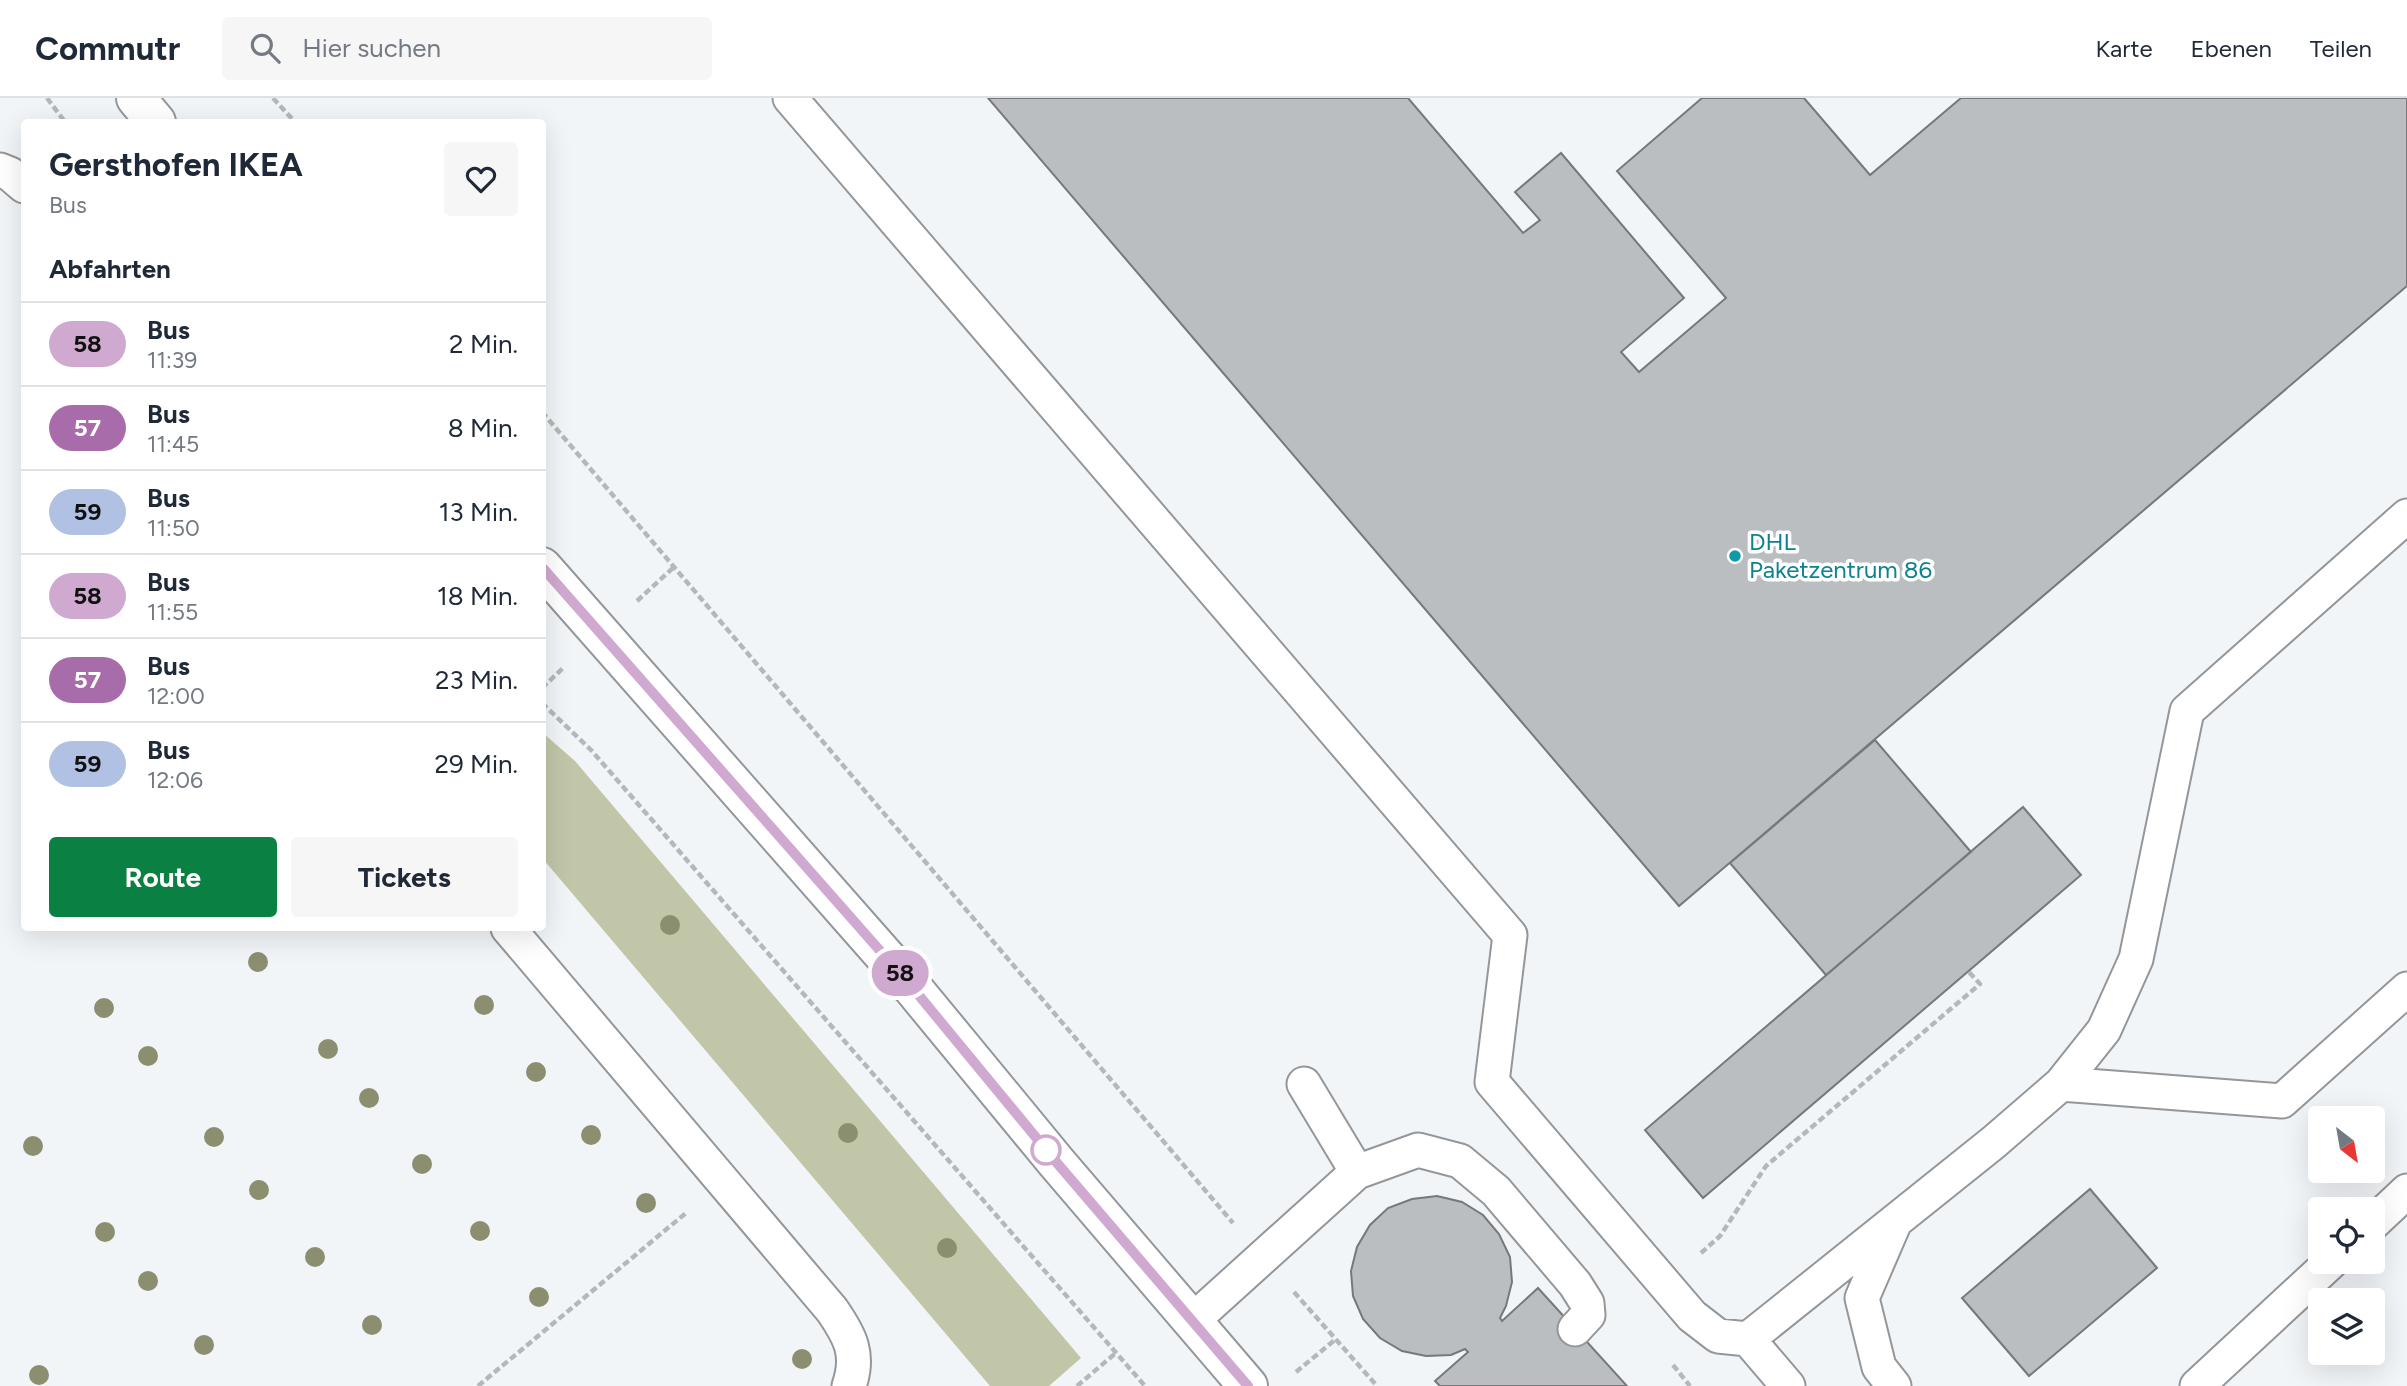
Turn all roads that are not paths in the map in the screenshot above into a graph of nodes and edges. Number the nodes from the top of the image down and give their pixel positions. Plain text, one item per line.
1 (136, 98) edge
2 (790, 98) edge
3 (154, 119) edge
4 (0, 170) edge
5 (21, 183) edge
6 (2407, 516) edge
7 (546, 572) edge
8 (511, 931) edge
9 (2407, 989) edge
10 (1304, 1084) dead end
11 (2061, 1084) junction
12 (1357, 1171) junction
13 (2407, 1191) edge
14 (2385, 1212) edge
15 (1896, 1220) junction
16 (2318, 1274) edge
17 (1191, 1322) junction
18 (1576, 1329) dead end
19 (1748, 1339) junction
20 (859, 1379) edge
21 (1248, 1386) edge
22 (1788, 1386) edge
23 (1894, 1386) edge
24 (2197, 1386) edge

1 - 3 street
2 - 19 lane
4 - 5 lane
6 - 11 lane
7 - 17 street
8 - 20 lane
9 - 11 lane
10 - 12 lane
11 - 15 lane
12 - 17 lane
12 - 18 lane
13 - 14 lane
15 - 19 lane
15 - 23 lane
16 - 24 lane
17 - 21 street
19 - 22 lane

